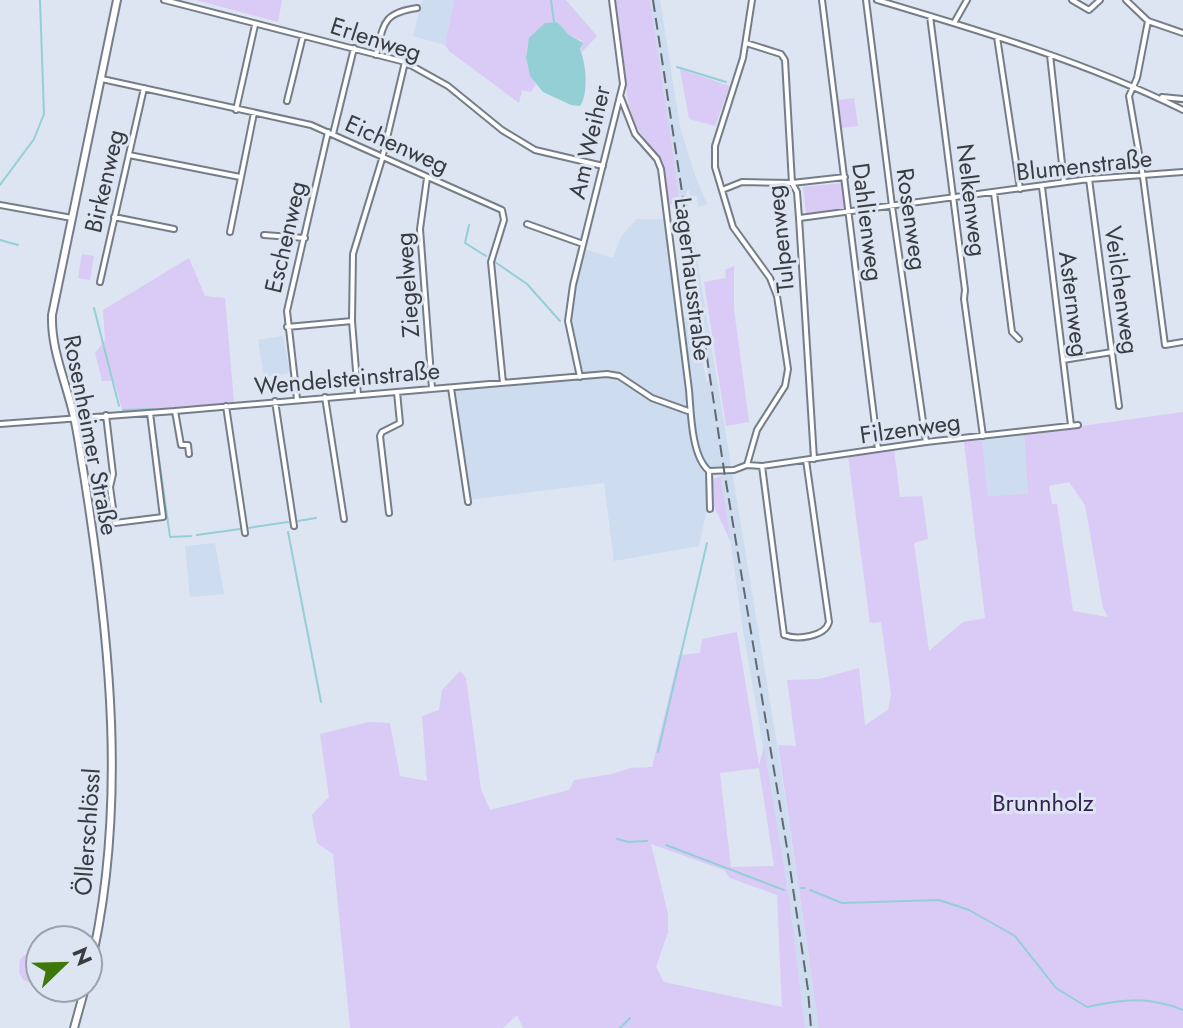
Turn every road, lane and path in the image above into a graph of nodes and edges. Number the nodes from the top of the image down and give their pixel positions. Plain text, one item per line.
1 (117, 0) edge
2 (164, 0) edge
3 (612, 0) edge
4 (752, 0) edge
5 (822, 0) edge
6 (866, 0) edge
7 (877, 0) edge
8 (967, 0) edge
9 (1072, 0) edge
10 (1100, 0) edge
11 (1126, 0) edge
12 (417, 8) dead end
13 (930, 16) junction
14 (1148, 21) junction
15 (954, 23) junction
16 (255, 25) junction
17 (1183, 33) edge
18 (303, 36) junction
19 (997, 37) junction
20 (746, 43) junction
21 (354, 48) junction
22 (376, 55) junction
23 (1050, 55) junction
24 (405, 62) junction
25 (102, 79) junction
26 (1132, 87) junction
27 (144, 88) junction
28 (1152, 95) junction
29 (621, 98) junction
30 (1183, 99) edge
31 (287, 101) dead end
32 (236, 110) junction
33 (1183, 110) edge
34 (254, 113) junction
35 (331, 133) junction
36 (129, 155) junction
37 (382, 159) junction
38 (603, 166) junction
39 (1183, 172) edge
40 (845, 177) junction
41 (1143, 177) junction
42 (241, 178) junction
43 (427, 178) junction
44 (1089, 179) junction
45 (1064, 182) junction
46 (792, 183) junction
47 (1042, 187) junction
48 (722, 190) junction
49 (1020, 190) junction
50 (994, 193) junction
51 (953, 198) junction
52 (0, 205) edge
53 (892, 206) junction
54 (849, 212) junction
55 (114, 217) junction
56 (72, 218) junction
57 (799, 218) junction
58 (527, 224) dead end
59 (174, 229) dead end
60 (230, 232) dead end
61 (264, 235) dead end
62 (305, 238) junction
63 (583, 244) junction
64 (100, 282) dead end
65 (352, 321) junction
66 (287, 327) junction
67 (1019, 339) dead end
68 (1183, 342) edge
69 (1112, 352) junction
70 (1063, 360) junction
71 (580, 377) junction
72 (503, 383) junction
73 (451, 388) junction
74 (432, 389) junction
75 (397, 392) junction
76 (358, 395) junction
77 (325, 397) junction
78 (297, 399) junction
79 (275, 401) junction
80 (226, 406) junction
81 (1119, 406) dead end
82 (175, 411) junction
83 (688, 411) junction
84 (150, 413) junction
85 (106, 415) junction
86 (74, 417) junction
87 (0, 424) edge
88 (1071, 425) junction
89 (1078, 425) dead end
90 (983, 436) junction
91 (926, 442) junction
92 (878, 449) junction
93 (189, 454) dead end
94 (814, 459) junction
95 (806, 460) junction
96 (747, 465) junction
97 (762, 466) junction
98 (709, 471) junction
99 (468, 502) dead end
100 (710, 509) dead end
101 (389, 513) dead end
102 (344, 519) dead end
103 (294, 526) dead end
104 (245, 533) dead end
105 (109, 690) joint
106 (98, 924) edge
107 (81, 1004) edge
108 (74, 1028) edge

1 - 25 street, Rosenheimer Straße
2 - 16 street, Erlenweg
3 - 29 street, Am Weiher
4 - 20 street
5 - 40 street, Dahlienweg
6 - 53 street, Rosenweg
7 - 13 street
8 - 15 street
9 - 10 street
11 - 14 street
12 - 22 street
13 - 15 street
13 - 51 street, Nelkenweg
14 - 17 street
14 - 26 street
15 - 19 street
16 - 18 street, Erlenweg
16 - 32 street
18 - 21 street, Erlenweg
18 - 31 street
19 - 23 street
19 - 49 street
20 - 46 street, Tulpenweg
20 - 48 street
21 - 22 street, Erlenweg
21 - 35 street, Eschenweg
22 - 24 street, Erlenweg
23 - 26 street
23 - 45 street
24 - 37 street
24 - 38 street, Erlenweg
25 - 27 street, Eichenweg
25 - 56 street, Rosenheimer Straße
26 - 28 street
26 - 41 street
27 - 32 street, Eichenweg
27 - 36 street, Birkenweg
28 - 30 street
28 - 33 street
29 - 38 street, Am Weiher
29 - 83 street, Lagerhausstraße
32 - 34 street, Eichenweg
34 - 35 street, Eichenweg
34 - 42 street
35 - 37 street, Eichenweg
35 - 62 street, Eschenweg
36 - 42 street
36 - 55 street, Birkenweg
37 - 43 street, Eichenweg
37 - 65 street
38 - 63 street, Am Weiher
39 - 41 street, Blumenstraße
40 - 46 street
40 - 54 street, Dahlienweg
41 - 44 street, Blumenstraße
41 - 68 street
42 - 60 street
43 - 72 street, Eichenweg
43 - 74 street, Ziegelweg
44 - 45 street, Blumenstraße
44 - 69 street, Veilchenweg
45 - 47 street, Blumenstraße
46 - 48 street
46 - 57 street, Tulpenweg
47 - 49 street, Blumenstraße
47 - 70 street, Asternweg
48 - 96 street
49 - 50 street, Blumenstraße
50 - 51 street, Blumenstraße
50 - 67 street
51 - 53 street, Blumenstraße
51 - 90 street, Nelkenweg
52 - 56 street
53 - 54 street, Blumenstraße
53 - 91 street, Rosenweg
54 - 57 street, Blumenstraße
54 - 92 street, Dahlienweg
55 - 59 street
55 - 64 street, Birkenweg
56 - 86 street, Rosenheimer Straße
57 - 94 street, Tulpenweg
58 - 63 street
61 - 62 street
62 - 66 street, Eschenweg
63 - 71 street, Am Weiher
65 - 66 street
65 - 76 street
66 - 78 street, Eschenweg
69 - 70 street
69 - 81 street, Veilchenweg
70 - 88 street, Asternweg
71 - 72 street, Wendelsteinstraße
71 - 83 street, Wendelsteinstraße
72 - 73 street, Wendelsteinstraße
73 - 74 street, Wendelsteinstraße
73 - 99 street
74 - 75 street, Wendelsteinstraße
75 - 76 street, Wendelsteinstraße
75 - 101 street
76 - 77 street, Wendelsteinstraße
77 - 78 street, Wendelsteinstraße
77 - 102 street
78 - 79 street, Wendelsteinstraße
79 - 80 street, Wendelsteinstraße
79 - 103 street
80 - 82 street, Wendelsteinstraße
80 - 104 street
82 - 84 street, Wendelsteinstraße
82 - 93 street
83 - 98 street, Lagerhausstraße
84 - 85 street, Wendelsteinstraße
84 - 85 street
85 - 86 street, Wendelsteinstraße
86 - 87 street, Wendelsteinstraße
86 - 105 street, Rosenheimer Straße
88 - 89 street, Filzenweg
88 - 90 street, Filzenweg
90 - 91 street, Filzenweg
91 - 92 street, Filzenweg
92 - 94 street, Filzenweg
94 - 95 street, Filzenweg
95 - 97 street, Filzenweg
95 - 97 street
96 - 97 street, Filzenweg
96 - 98 street
98 - 100 street
105 - 106 street, Öllerschlössl
107 - 108 street

